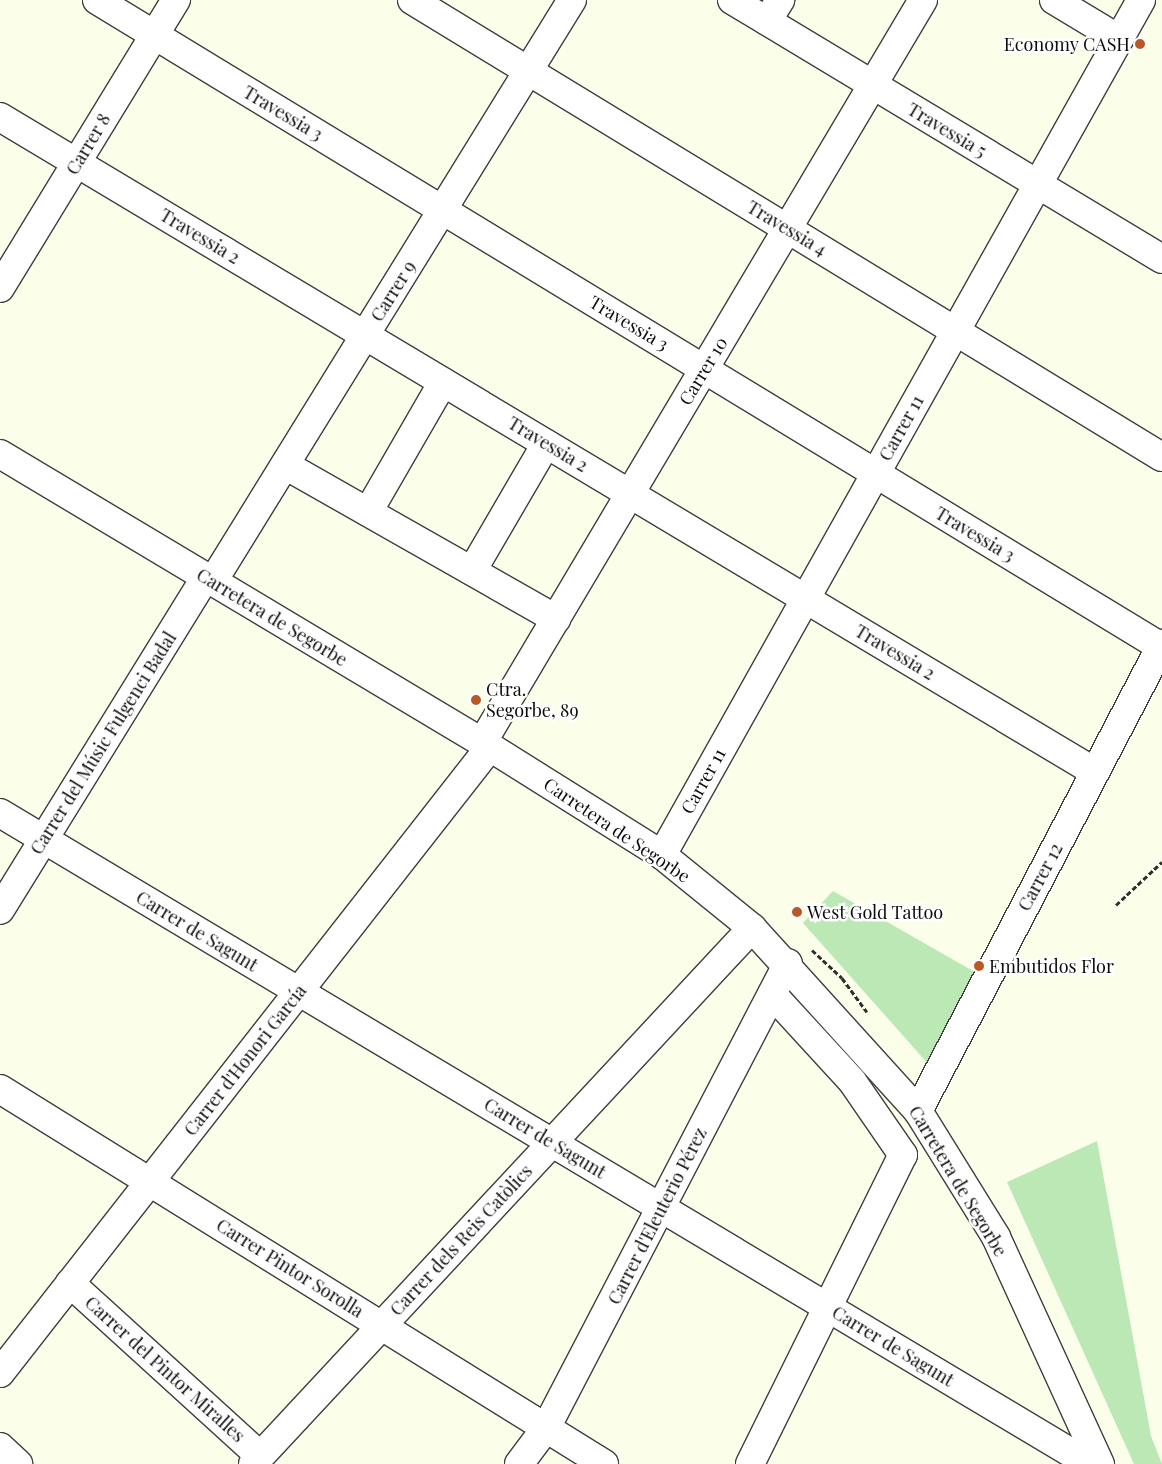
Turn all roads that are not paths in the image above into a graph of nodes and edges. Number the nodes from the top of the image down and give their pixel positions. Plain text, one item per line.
1 (97, 0) edge
2 (176, 0) edge
3 (412, 0) edge
4 (572, 0) edge
5 (732, 0) edge
6 (923, 0) edge
7 (1054, 0) edge
8 (1141, 0) edge
9 (774, 11) edge
10 (155, 35) junction
11 (1119, 39) junction
12 (528, 71) junction
13 (873, 85) junction
14 (0, 117) edge
15 (77, 163) junction
16 (1038, 184) junction
17 (442, 210) junction
18 (788, 229) junction
19 (1162, 259) edge
20 (0, 288) edge
21 (955, 331) junction
22 (365, 335) junction
23 (704, 369) junction
24 (443, 382) junction
25 (546, 444) junction
26 (0, 454) edge
27 (1162, 457) edge
28 (286, 465) junction
29 (876, 473) junction
30 (630, 494) junction
31 (368, 512) junction
32 (472, 571) junction
33 (210, 579) junction
34 (805, 599) junction
35 (556, 619) junction
36 (1161, 646) edge
37 (486, 745) junction
38 (1095, 772) junction
39 (0, 813) edge
40 (44, 839) junction
41 (662, 856) junction
42 (0, 910) edge
43 (752, 928) junction
44 (788, 963) junction
45 (299, 991) junction
46 (772, 994) junction
47 (0, 1089) edge
48 (918, 1111) junction
49 (552, 1142) junction
50 (150, 1182) junction
51 (661, 1208) junction
52 (70, 1283) junction
53 (828, 1307) junction
54 (382, 1326) junction
55 (0, 1373) edge
56 (546, 1428) junction
57 (0, 1447) edge
58 (257, 1460) edge
59 (18, 1464) edge
60 (519, 1464) edge
61 (604, 1464) edge
62 (750, 1464) edge
63 (1090, 1464) edge
64 (1100, 1464) edge

1 - 10 street, Travessia 3
2 - 10 street, Carrer 8
3 - 12 street, Travessia 4
4 - 12 street, Carrer 9
5 - 9 street, Travessia 5
6 - 13 street, Carrer 10
7 - 11 street
8 - 11 street, Carrer 11
9 - 13 street, Travessia 5
10 - 15 street, Carrer 8
10 - 17 street, Travessia 3
11 - 16 street, Carrer 11
12 - 17 street, Carrer 9
12 - 18 street, Travessia 4
13 - 16 street, Travessia 5
13 - 18 street, Carrer 10
14 - 15 street, Travessia 2
15 - 20 street, Carrer 8
15 - 22 street, Travessia 2
16 - 19 street, Travessia 5
16 - 21 street, Carrer 11
17 - 22 street, Carrer 9
17 - 23 street, Travessia 3
18 - 21 street, Travessia 4
18 - 23 street, Carrer 10
21 - 27 street, Travessia 4
21 - 29 street, Carrer 11
22 - 24 street, Travessia 2
22 - 28 street, Carrer 9
23 - 29 street, Travessia 3
23 - 30 street, Carrer 10
24 - 25 street, Travessia 2
24 - 31 street
25 - 30 street, Travessia 2
25 - 32 street
26 - 33 street, Carretera de Segorbe
28 - 31 street
28 - 33 street, Carrer 9
29 - 34 street, Carrer 11
29 - 36 street, Travessia 3
30 - 34 street, Travessia 2
30 - 35 street, Carrer 10
31 - 32 street
32 - 35 street
33 - 37 street, Carretera de Segorbe
33 - 40 street, Carrer del Músic Fulgenci Badal
34 - 38 street, Travessia 2
34 - 41 street, Carrer 11
35 - 37 street, Carrer 10
36 - 38 street, Carrer 12
37 - 41 street, Carretera de Segorbe
37 - 45 street, Carrer d'Honori García
38 - 48 street, Carrer 12
39 - 40 street, Carrer de Sagunt
40 - 42 street, Carrer del Músic Fulgenci Badal
40 - 45 street, Carrer de Sagunt
41 - 43 street, Carretera de Segorbe
43 - 44 street, Carretera de Segorbe
43 - 49 street, Carrer dels Reis Catòlics
44 - 46 street, Carrer d'Eleuterio Pérez
44 - 48 street, Carretera de Segorbe
45 - 49 street, Carrer de Sagunt
45 - 50 street, Carrer d'Honori García
46 - 51 street, Carrer d'Eleuterio Pérez
46 - 53 street, Carretera de Segorbe
47 - 50 street, Carrer Pintor Sorolla
48 - 64 street, Carretera de Segorbe
49 - 51 street, Carrer de Sagunt
49 - 54 street, Carrer dels Reis Catòlics
50 - 52 street, Carrer d'Honori García
50 - 54 street, Carrer Pintor Sorolla
51 - 53 street, Carrer de Sagunt
51 - 56 street, Carrer d'Eleuterio Pérez
52 - 55 street, Carrer d'Honori García
52 - 58 street, Carrer del Pintor Miralles
53 - 62 street
53 - 63 street, Carrer de Sagunt
54 - 56 street, Carrer Pintor Sorolla
54 - 58 street, Carrer dels Reis Catòlics
56 - 60 street, Carrer d'Eleuterio Pérez
56 - 61 street, Carrer Pintor Sorolla
57 - 59 street

